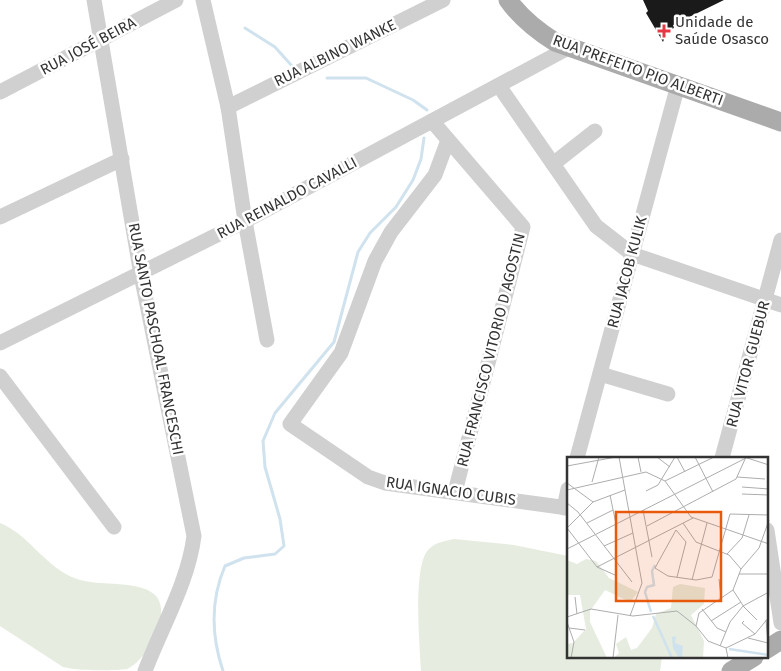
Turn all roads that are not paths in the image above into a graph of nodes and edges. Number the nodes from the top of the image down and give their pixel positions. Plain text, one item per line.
1 (94, 0) edge
2 (176, 0) edge
3 (203, 0) edge
4 (443, 0) edge
5 (508, 0) edge
6 (100, 38) junction
7 (570, 47) junction
8 (678, 85) junction
9 (499, 86) junction
10 (0, 92) edge
11 (228, 107) junction
12 (432, 121) junction
13 (781, 122) edge
14 (595, 130) dead end
15 (448, 140) junction
16 (122, 160) junction
17 (553, 164) junction
18 (0, 217) edge
19 (245, 221) junction
20 (781, 240) edge
21 (632, 254) junction
22 (141, 275) junction
23 (765, 300) junction
24 (781, 305) edge
25 (267, 340) dead end
26 (0, 343) edge
27 (600, 374) junction
28 (0, 376) edge
29 (668, 394) dead end
30 (577, 457) edge
31 (722, 457) edge
32 (455, 492) junction
33 (566, 508) edge
34 (114, 527) dead end
35 (768, 537) edge
36 (781, 622) edge
37 (781, 640) edge
38 (768, 648) edge
39 (752, 658) edge
40 (145, 671) edge
41 (731, 671) edge

1 - 6 street, RUA SANTO PASCHOAL FRANCESCHI
2 - 6 street, RUA JOSÉ BEIRA
3 - 11 street
4 - 11 street, RUA ALBINO WANKE
5 - 7 main road, RUA PREFEITO PIO ALBERTI
6 - 10 street, RUA JOSÉ BEIRA
6 - 16 street, RUA SANTO PASCHOAL FRANCESCHI
7 - 8 main road, RUA PREFEITO PIO ALBERTI
7 - 9 street, RUA REINALDO CAVALLI
8 - 13 main road, RUA PREFEITO PIO ALBERTI
8 - 21 street, RUA JACOB KULIK
9 - 12 street, RUA REINALDO CAVALLI
9 - 17 street
11 - 19 street
12 - 15 street, RUA FRANCISCO VITORIO D AGOSTIN
12 - 19 street, RUA REINALDO CAVALLI
14 - 17 street
15 - 32 street, RUA FRANCISCO VITORIO D AGOSTIN
15 - 32 street, RUA IGNACIO CUBIS
16 - 18 street
16 - 22 street, RUA SANTO PASCHOAL FRANCESCHI
17 - 21 street
19 - 22 street, RUA REINALDO CAVALLI
19 - 25 street
20 - 23 street, RUA VITOR GUEBUR
21 - 23 street
21 - 27 street, RUA JACOB KULIK
22 - 26 street, RUA REINALDO CAVALLI
22 - 40 street, RUA SANTO PASCHOAL FRANCESCHI
23 - 24 street
23 - 31 street, RUA VITOR GUEBUR
27 - 29 street
27 - 30 street, RUA JACOB KULIK
28 - 34 street
32 - 33 street, RUA IGNACIO CUBIS
35 - 36 street
37 - 38 main road
39 - 41 main road

